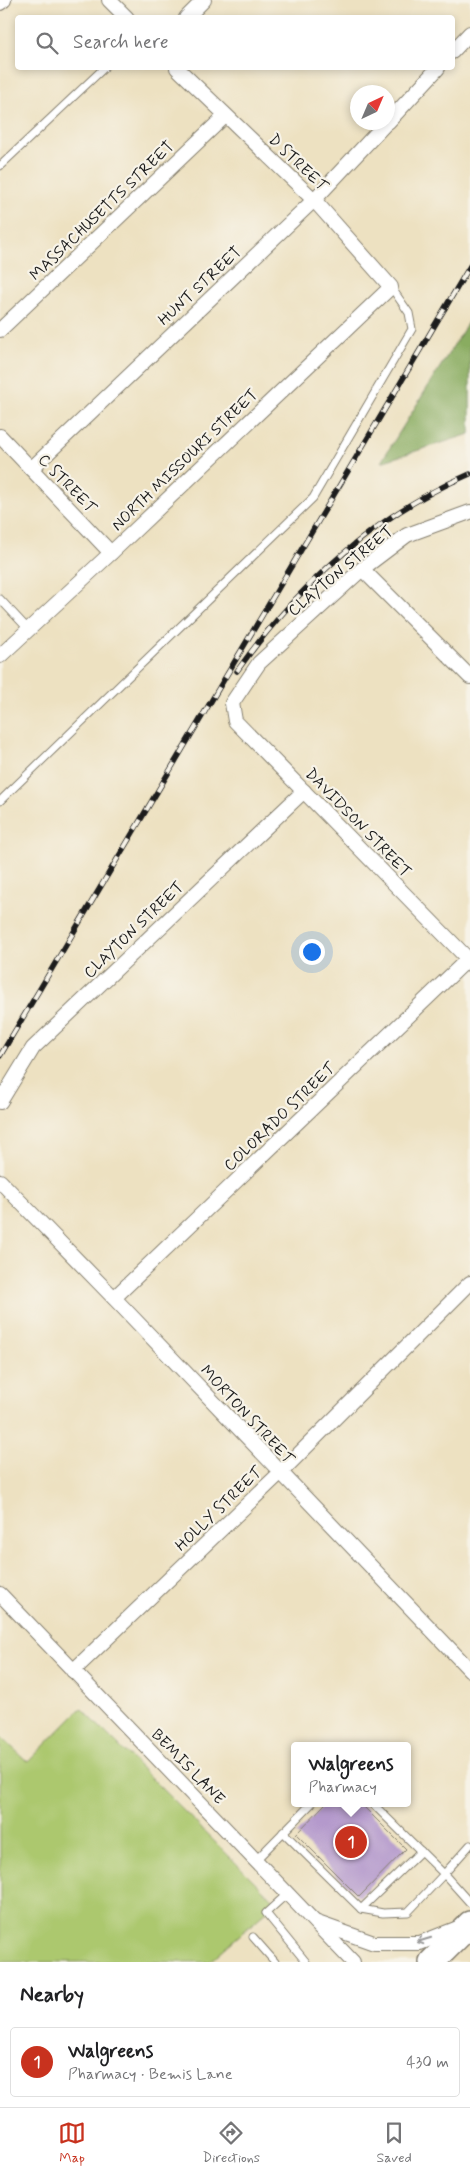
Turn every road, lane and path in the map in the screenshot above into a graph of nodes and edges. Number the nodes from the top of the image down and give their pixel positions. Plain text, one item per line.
1 (4, 0) edge
2 (110, 0) edge
3 (204, 0) edge
4 (0, 4) edge
5 (124, 15) edge
6 (189, 15) edge
7 (470, 33) edge
8 (455, 49) edge
9 (102, 70) edge
10 (179, 70) edge
11 (436, 70) edge
12 (395, 114) edge
13 (225, 116) junction
14 (380, 130) edge
15 (0, 166) edge
16 (314, 200) junction
17 (391, 287) junction
18 (0, 330) edge
19 (0, 436) edge
20 (31, 469) junction
21 (470, 512) edge
22 (111, 553) junction
23 (362, 569) junction
24 (0, 599) edge
25 (28, 629) junction
26 (0, 656) edge
27 (470, 677) edge
28 (232, 703) joint
29 (304, 791) junction
30 (0, 802) edge
31 (469, 960) edge
32 (0, 1102) edge
33 (0, 1182) edge
34 (470, 1283) edge
35 (114, 1298) junction
36 (280, 1473) junction
37 (0, 1594) edge
38 (470, 1670) edge
39 (73, 1671) junction
40 (306, 1807) edge
41 (376, 1807) edge
42 (283, 1832) junction
43 (470, 1844) edge
44 (421, 1851) junction
45 (255, 1861) junction
46 (444, 1874) junction
47 (286, 1894) junction
48 (470, 1903) edge
49 (361, 1909) junction
50 (312, 1921) junction
51 (470, 1924) edge
52 (253, 1937) dead end
53 (276, 1962) edge
54 (306, 1962) edge
55 (353, 1962) edge
56 (432, 1962) edge

1 - 4 street
2 - 5 street
3 - 6 street
7 - 8 street
9 - 15 lane
10 - 13 street, D STREET
11 - 12 street, HUNT STREET
13 - 16 street, D STREET
13 - 18 street, MASSACHUSETTS STREET
14 - 16 street, HUNT STREET
16 - 17 street, D STREET
16 - 20 street, HUNT STREET
17 - 22 street, NORTH MISSOURI STREET
17 - 30 lane
19 - 20 street, C STREET
20 - 22 street, C STREET
21 - 23 street, CLAYTON STREET
22 - 25 street, NORTH MISSOURI STREET
23 - 27 street
23 - 28 street, CLAYTON STREET
24 - 25 lane
25 - 26 street, NORTH MISSOURI STREET
28 - 29 street, DAVIDSON STREET
29 - 31 street, DAVIDSON STREET
29 - 32 street, CLAYTON STREET
31 - 35 street, COLORADO STREET
33 - 35 street, MORTON STREET
34 - 36 street, HOLLY STREET
35 - 36 street, MORTON STREET
36 - 38 street, MORTON STREET
36 - 39 street, HOLLY STREET
37 - 39 street, BEMIS LANE
39 - 45 street, BEMIS LANE
40 - 42 lane
41 - 44 lane
42 - 45 lane
42 - 49 lane
43 - 46 lane
44 - 46 lane
44 - 49 lane
45 - 47 street, BEMIS LANE
46 - 48 lane
46 - 49 lane
47 - 50 street, BEMIS LANE
47 - 54 lane
51 -> 50 street
50 - 55 street, BEMIS LANE
51 - 56 highway
52 - 53 lane

